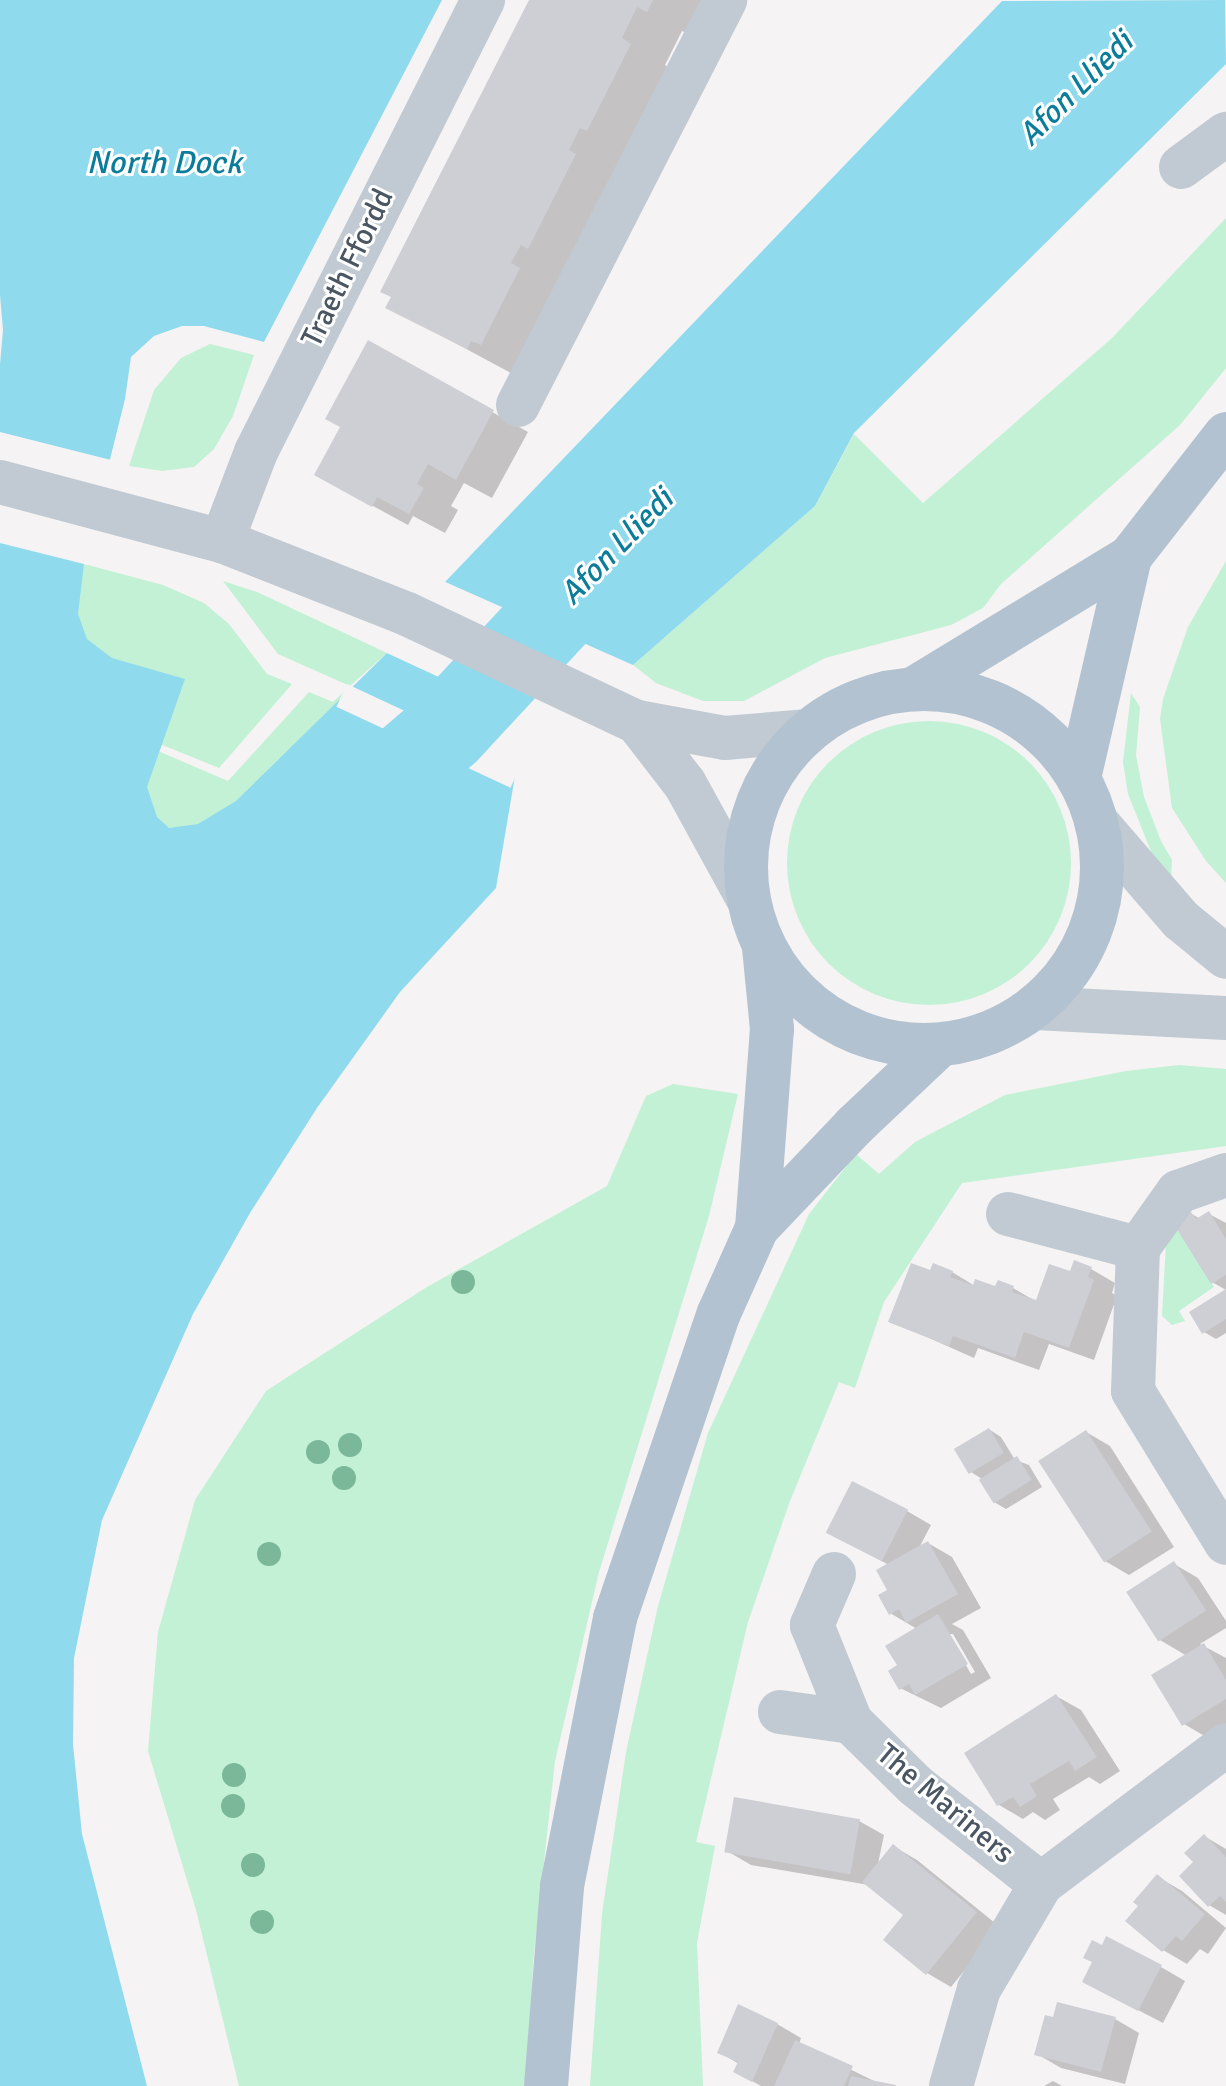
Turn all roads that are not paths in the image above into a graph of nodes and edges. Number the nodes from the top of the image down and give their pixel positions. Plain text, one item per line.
1 (483, 0) edge
2 (725, 0) edge
3 (1226, 134) edge
4 (1181, 167) dead end
5 (518, 405) dead end
6 (1226, 434) edge
7 (0, 482) edge
8 (222, 541) junction
9 (1130, 557) junction
10 (913, 689) junction
11 (637, 722) junction
12 (809, 731) junction
13 (1079, 778) junction
14 (1098, 824) junction
15 (747, 897) junction
16 (764, 948) junction
17 (1226, 957) edge
18 (1036, 1008) junction
19 (1226, 1018) edge
20 (939, 1046) junction
21 (1226, 1175) edge
22 (1008, 1214) dead end
23 (757, 1228) junction
24 (1138, 1248) junction
25 (1226, 1543) edge
26 (834, 1574) dead end
27 (780, 1712) dead end
28 (851, 1722) junction
29 (1221, 1758) edge
30 (1041, 1884) junction
31 (546, 2086) edge
32 (951, 2086) edge

1 - 8 street, Traeth Ffordd
2 - 5 street
3 - 4 street
6 - 9 main road
7 - 8 street
8 - 11 street
9 - 10 main road
9 - 13 main road
10 - 12 main road
10 - 13 main road
11 - 12 street
11 - 15 street
12 - 15 main road
13 - 14 main road
14 - 17 street
14 - 18 main road
15 - 16 main road
16 - 20 main road
16 - 23 main road
18 - 19 street
18 - 20 main road
20 - 23 main road
21 - 24 street
22 - 24 street
23 - 31 main road
24 - 25 street
26 - 28 street, The Mariners
27 - 28 street, The Mariners
28 - 30 street, The Mariners
29 - 30 street, The Mariners
30 - 32 street, The Mariners

